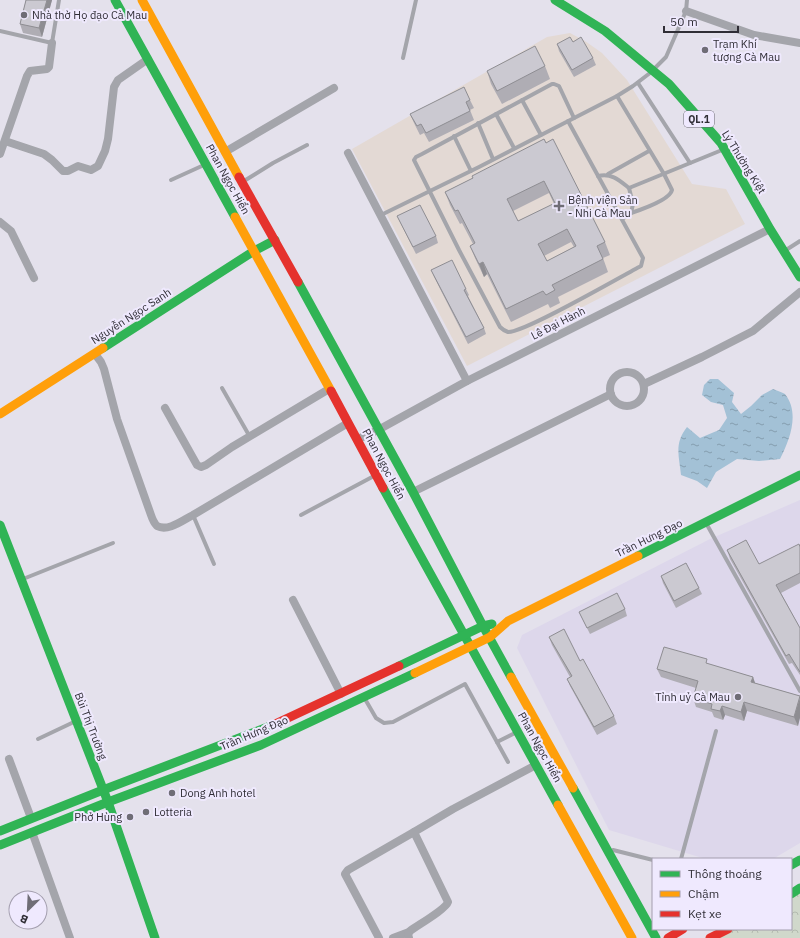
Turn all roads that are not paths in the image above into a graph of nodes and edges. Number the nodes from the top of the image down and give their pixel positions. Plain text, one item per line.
1 (59, 0) edge
2 (115, 0) edge
3 (142, 0) edge
4 (416, 0) edge
5 (555, 0) edge
6 (687, 0) edge
7 (686, 11) junction
8 (0, 31) edge
9 (800, 43) edge
10 (52, 44) junction
11 (403, 58) dead end
12 (148, 59) junction
13 (653, 71) junction
14 (638, 83) junction
15 (334, 88) dead end
16 (617, 96) junction
17 (522, 100) junction
18 (496, 114) junction
19 (574, 118) junction
20 (568, 121) junction
21 (478, 123) junction
22 (541, 135) junction
23 (454, 136) junction
24 (5, 141) junction
25 (307, 145) dead end
26 (514, 148) junction
27 (724, 149) junction
28 (649, 151) junction
29 (225, 152) junction
30 (348, 153) dead end
31 (0, 154) edge
32 (493, 159) junction
33 (690, 163) junction
34 (206, 164) junction
35 (471, 171) junction
36 (608, 174) junction
37 (664, 174) junction
38 (598, 176) junction
39 (171, 180) dead end
40 (242, 182) junction
41 (629, 188) junction
42 (429, 191) junction
43 (631, 213) junction
44 (380, 215) junction
45 (622, 219) junction
46 (0, 222) edge
47 (770, 229) junction
48 (275, 240) junction
49 (800, 240) edge
50 (254, 251) junction
51 (784, 251) junction
52 (800, 277) edge
53 (34, 278) dead end
54 (800, 292) edge
55 (95, 354) junction
56 (467, 380) junction
57 (644, 384) junction
58 (222, 388) dead end
59 (330, 389) junction
60 (611, 394) junction
61 (165, 408) dead end
62 (0, 414) edge
63 (348, 423) junction
64 (378, 430) junction
65 (250, 437) junction
66 (358, 439) junction
67 (376, 475) junction
68 (800, 475) edge
69 (413, 492) junction
70 (193, 515) junction
71 (301, 515) dead end
72 (706, 523) junction
73 (0, 525) edge
74 (114, 544) dead end
75 (214, 564) dead end
76 (22, 579) junction
77 (293, 600) dead end
78 (508, 622) junction
79 (483, 626) junction
80 (464, 635) junction
81 (490, 637) junction
82 (471, 647) junction
83 (800, 692) edge
84 (341, 694) junction
85 (364, 697) junction
86 (297, 715) junction
87 (77, 721) junction
88 (302, 726) junction
89 (716, 731) dead end
90 (517, 732) junction
91 (38, 739) dead end
92 (497, 742) junction
93 (9, 760) dead end
94 (508, 762) dead end
95 (536, 765) junction
96 (103, 790) junction
97 (108, 802) junction
98 (31, 818) junction
99 (0, 831) edge
100 (32, 832) junction
101 (414, 832) junction
102 (0, 844) edge
103 (604, 848) junction
104 (681, 858) edge
105 (652, 860) edge
106 (681, 930) edge
107 (726, 930) edge
108 (409, 935) edge
109 (70, 938) edge
110 (154, 938) edge
111 (379, 938) edge
112 (393, 938) edge
113 (632, 938) edge
114 (656, 938) edge
115 (668, 938) edge
116 (710, 938) edge

1 - 10 lane
2 - 12 main road, Phan Ngọc Hiển
3 - 29 main road, Phan Ngọc Hiển
4 - 11 lane
5 - 13 main road, Lý Thường Kiệt / QL.1
6 - 7 lane
7 - 9 street
7 - 13 lane
8 - 10 lane
10 - 24 street
12 - 24 street
12 - 34 main road, Phan Ngọc Hiển
13 - 14 lane
13 - 27 main road, Lý Thường Kiệt / QL.1
14 - 16 lane
14 - 33 lane
15 - 29 street
16 - 19 lane
16 - 28 lane
17 - 18 lane
17 - 19 lane
17 - 22 lane
18 - 21 lane
18 - 26 lane
19 - 20 lane
20 - 22 lane
20 - 38 lane
21 - 23 lane
21 - 32 lane
22 - 26 lane
23 - 35 lane
23 - 42 lane
24 - 31 street
25 - 40 lane
26 - 32 lane
27 - 33 lane
27 - 47 main road, Lý Thường Kiệt / QL.1
28 - 36 lane
28 - 37 lane
29 - 40 main road, Phan Ngọc Hiển
30 - 44 street
32 - 35 lane
33 - 37 lane
34 - 39 lane
34 - 50 main road, Phan Ngọc Hiển
35 - 42 lane
36 - 38 lane
36 - 41 lane
37 - 41 lane
37 - 43 lane
38 - 45 lane
40 - 48 main road, Phan Ngọc Hiển
41 - 43 lane
42 - 44 lane
42 - 45 lane
43 - 45 lane
44 - 56 street
46 - 53 street
47 - 51 main road, Lý Thường Kiệt / QL.1
47 - 56 street, Lê Đại Hành
48 - 50 main road, Nguyễn Ngọc Sanh
48 - 64 main road, Phan Ngọc Hiển
49 - 51 lane
50 - 55 main road, Nguyễn Ngọc Sanh
50 - 59 main road, Phan Ngọc Hiển
51 - 52 main road, Lý Thường Kiệt / QL.1
54 - 57 street
55 - 62 main road, Nguyễn Ngọc Sanh
55 - 70 street
56 - 64 street, Lê Đại Hành
57 - 60 street
57 - 60 street
58 - 65 lane
59 - 63 main road, Phan Ngọc Hiển
59 - 65 street
60 - 69 street
61 - 65 street
63 - 66 main road, Phan Ngọc Hiển
63 - 70 street
64 - 66 street, Lê Đại Hành
64 - 69 main road, Phan Ngọc Hiển
66 - 67 main road, Phan Ngọc Hiển
67 - 71 lane
67 - 80 main road, Phan Ngọc Hiển
68 - 72 main road, Trần Hưng Đạo
69 - 79 main road, Phan Ngọc Hiển
70 - 75 lane
72 - 78 main road, Trần Hưng Đạo
72 - 83 lane
73 - 76 main road, Bùi Thị Trường
74 - 76 lane
76 - 87 main road, Bùi Thị Trường
77 - 84 street
78 - 79 main road, Trần Hưng Đạo
78 - 81 main road, Trần Hưng Đạo
79 - 80 main road, Trần Hưng Đạo
79 - 81 main road, Phan Ngọc Hiển
80 - 82 main road, Phan Ngọc Hiển
80 - 84 main road, Trần Hưng Đạo
81 - 82 main road, Trần Hưng Đạo
81 - 103 main road, Phan Ngọc Hiển
82 - 85 main road, Trần Hưng Đạo
82 - 90 main road, Phan Ngọc Hiển
84 - 86 main road, Trần Hưng Đạo
85 - 88 main road, Trần Hưng Đạo
85 - 92 lane
86 - 88 main road
86 - 96 main road, Trần Hưng Đạo
87 - 91 lane
87 - 96 main road, Bùi Thị Trường
88 - 97 main road, Trần Hưng Đạo
89 - 104 lane
90 - 92 lane
90 - 95 main road, Phan Ngọc Hiển
92 - 94 lane
93 - 98 street
95 - 101 street
95 - 113 main road, Phan Ngọc Hiển
96 - 97 main road, Bùi Thị Trường
96 - 98 main road, Trần Hưng Đạo
97 - 100 main road, Trần Hưng Đạo
97 - 110 main road, Bùi Thị Trường
98 - 99 main road, Trần Hưng Đạo
100 - 102 main road, Trần Hưng Đạo
100 - 109 street
101 - 108 street
101 - 111 street
103 - 105 lane
103 - 114 main road, Phan Ngọc Hiển
106 - 115 main road
107 - 116 main road
108 - 112 street

